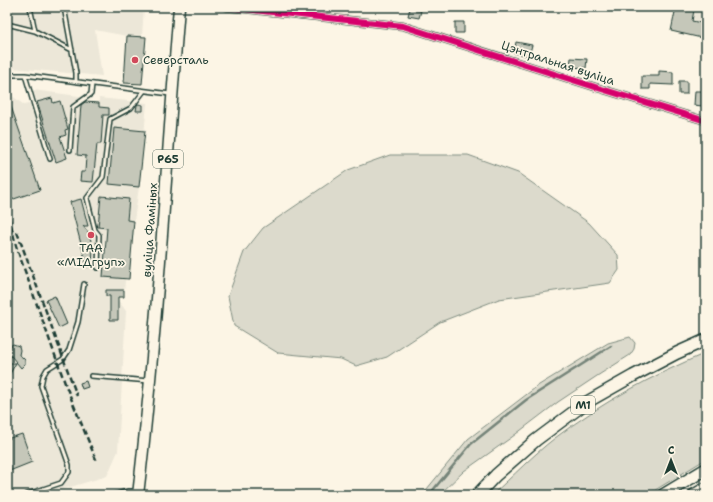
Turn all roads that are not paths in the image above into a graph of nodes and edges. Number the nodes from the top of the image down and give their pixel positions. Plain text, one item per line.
1 (30, 7) edge
2 (64, 7) edge
3 (179, 7) edge
4 (228, 7) edge
5 (7, 23) edge
6 (36, 31) junction
7 (72, 50) junction
8 (7, 67) edge
9 (25, 75) junction
10 (9, 76) edge
11 (76, 82) junction
12 (92, 84) junction
13 (144, 91) junction
14 (172, 94) junction
15 (706, 121) edge
16 (70, 150) dead end
17 (50, 160) dead end
18 (98, 268) dead end
19 (84, 284) dead end
20 (706, 340) edge
21 (91, 376) dead end
22 (150, 381) junction
23 (706, 469) edge
24 (706, 488) edge
25 (138, 493) edge
26 (25, 495) edge
27 (114, 495) edge
28 (476, 495) edge
29 (663, 495) edge
30 (694, 495) edge

1 - 6 lane
2 - 7 lane
3 - 14 main road, вуліца Фаміных / Р65
4 - 15 street, Цэнтральная вуліца
5 - 6 lane
6 - 7 lane
7 - 11 lane
8 - 10 lane
9 - 10 lane
9 - 11 lane
9 - 17 lane
11 - 12 lane
12 - 13 lane
12 - 16 lane
13 - 14 lane
13 - 18 lane
14 - 22 main road, вуліца Фаміных / Р65
19 - 26 lane
20 - 28 highway, М1
21 - 22 lane
22 - 25 main road, Р65
23 - 29 highway
24 - 30 highway
25 - 27 lane

